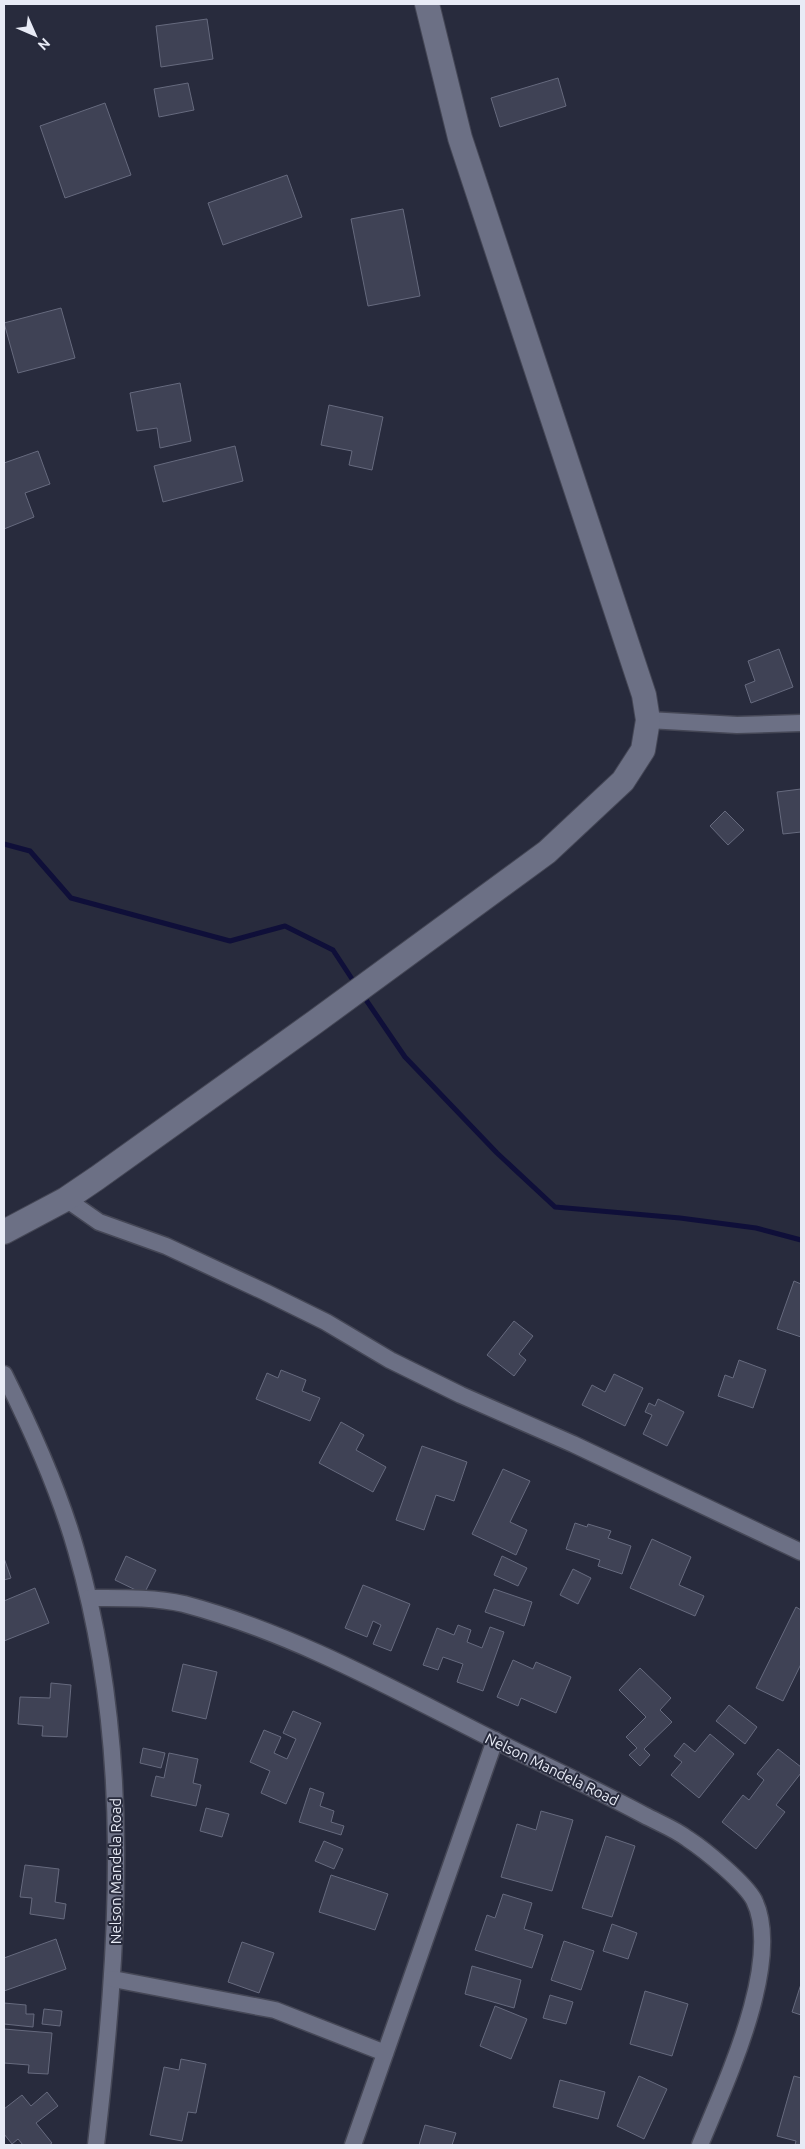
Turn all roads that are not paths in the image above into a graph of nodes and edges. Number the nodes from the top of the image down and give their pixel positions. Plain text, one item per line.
1 (427, 4) edge
2 (648, 720) junction
3 (801, 723) edge
4 (66, 1199) junction
5 (4, 1232) edge
6 (4, 1374) edge
7 (801, 1552) edge
8 (89, 1598) junction
9 (495, 1740) junction
10 (114, 1979) junction
11 (385, 2053) junction
12 (96, 2145) edge
13 (353, 2145) edge
14 (700, 2145) edge

1 - 2 street
2 - 3 street
2 - 4 street
4 - 5 street
4 - 7 street
6 - 8 street, Nelson Mandela Road
8 - 9 street, Nelson Mandela Road
8 - 10 street, Nelson Mandela Road
9 - 11 street
9 - 14 street, Nelson Mandela Road
10 - 11 street
10 - 12 street, Nelson Mandela Road
11 - 13 street

